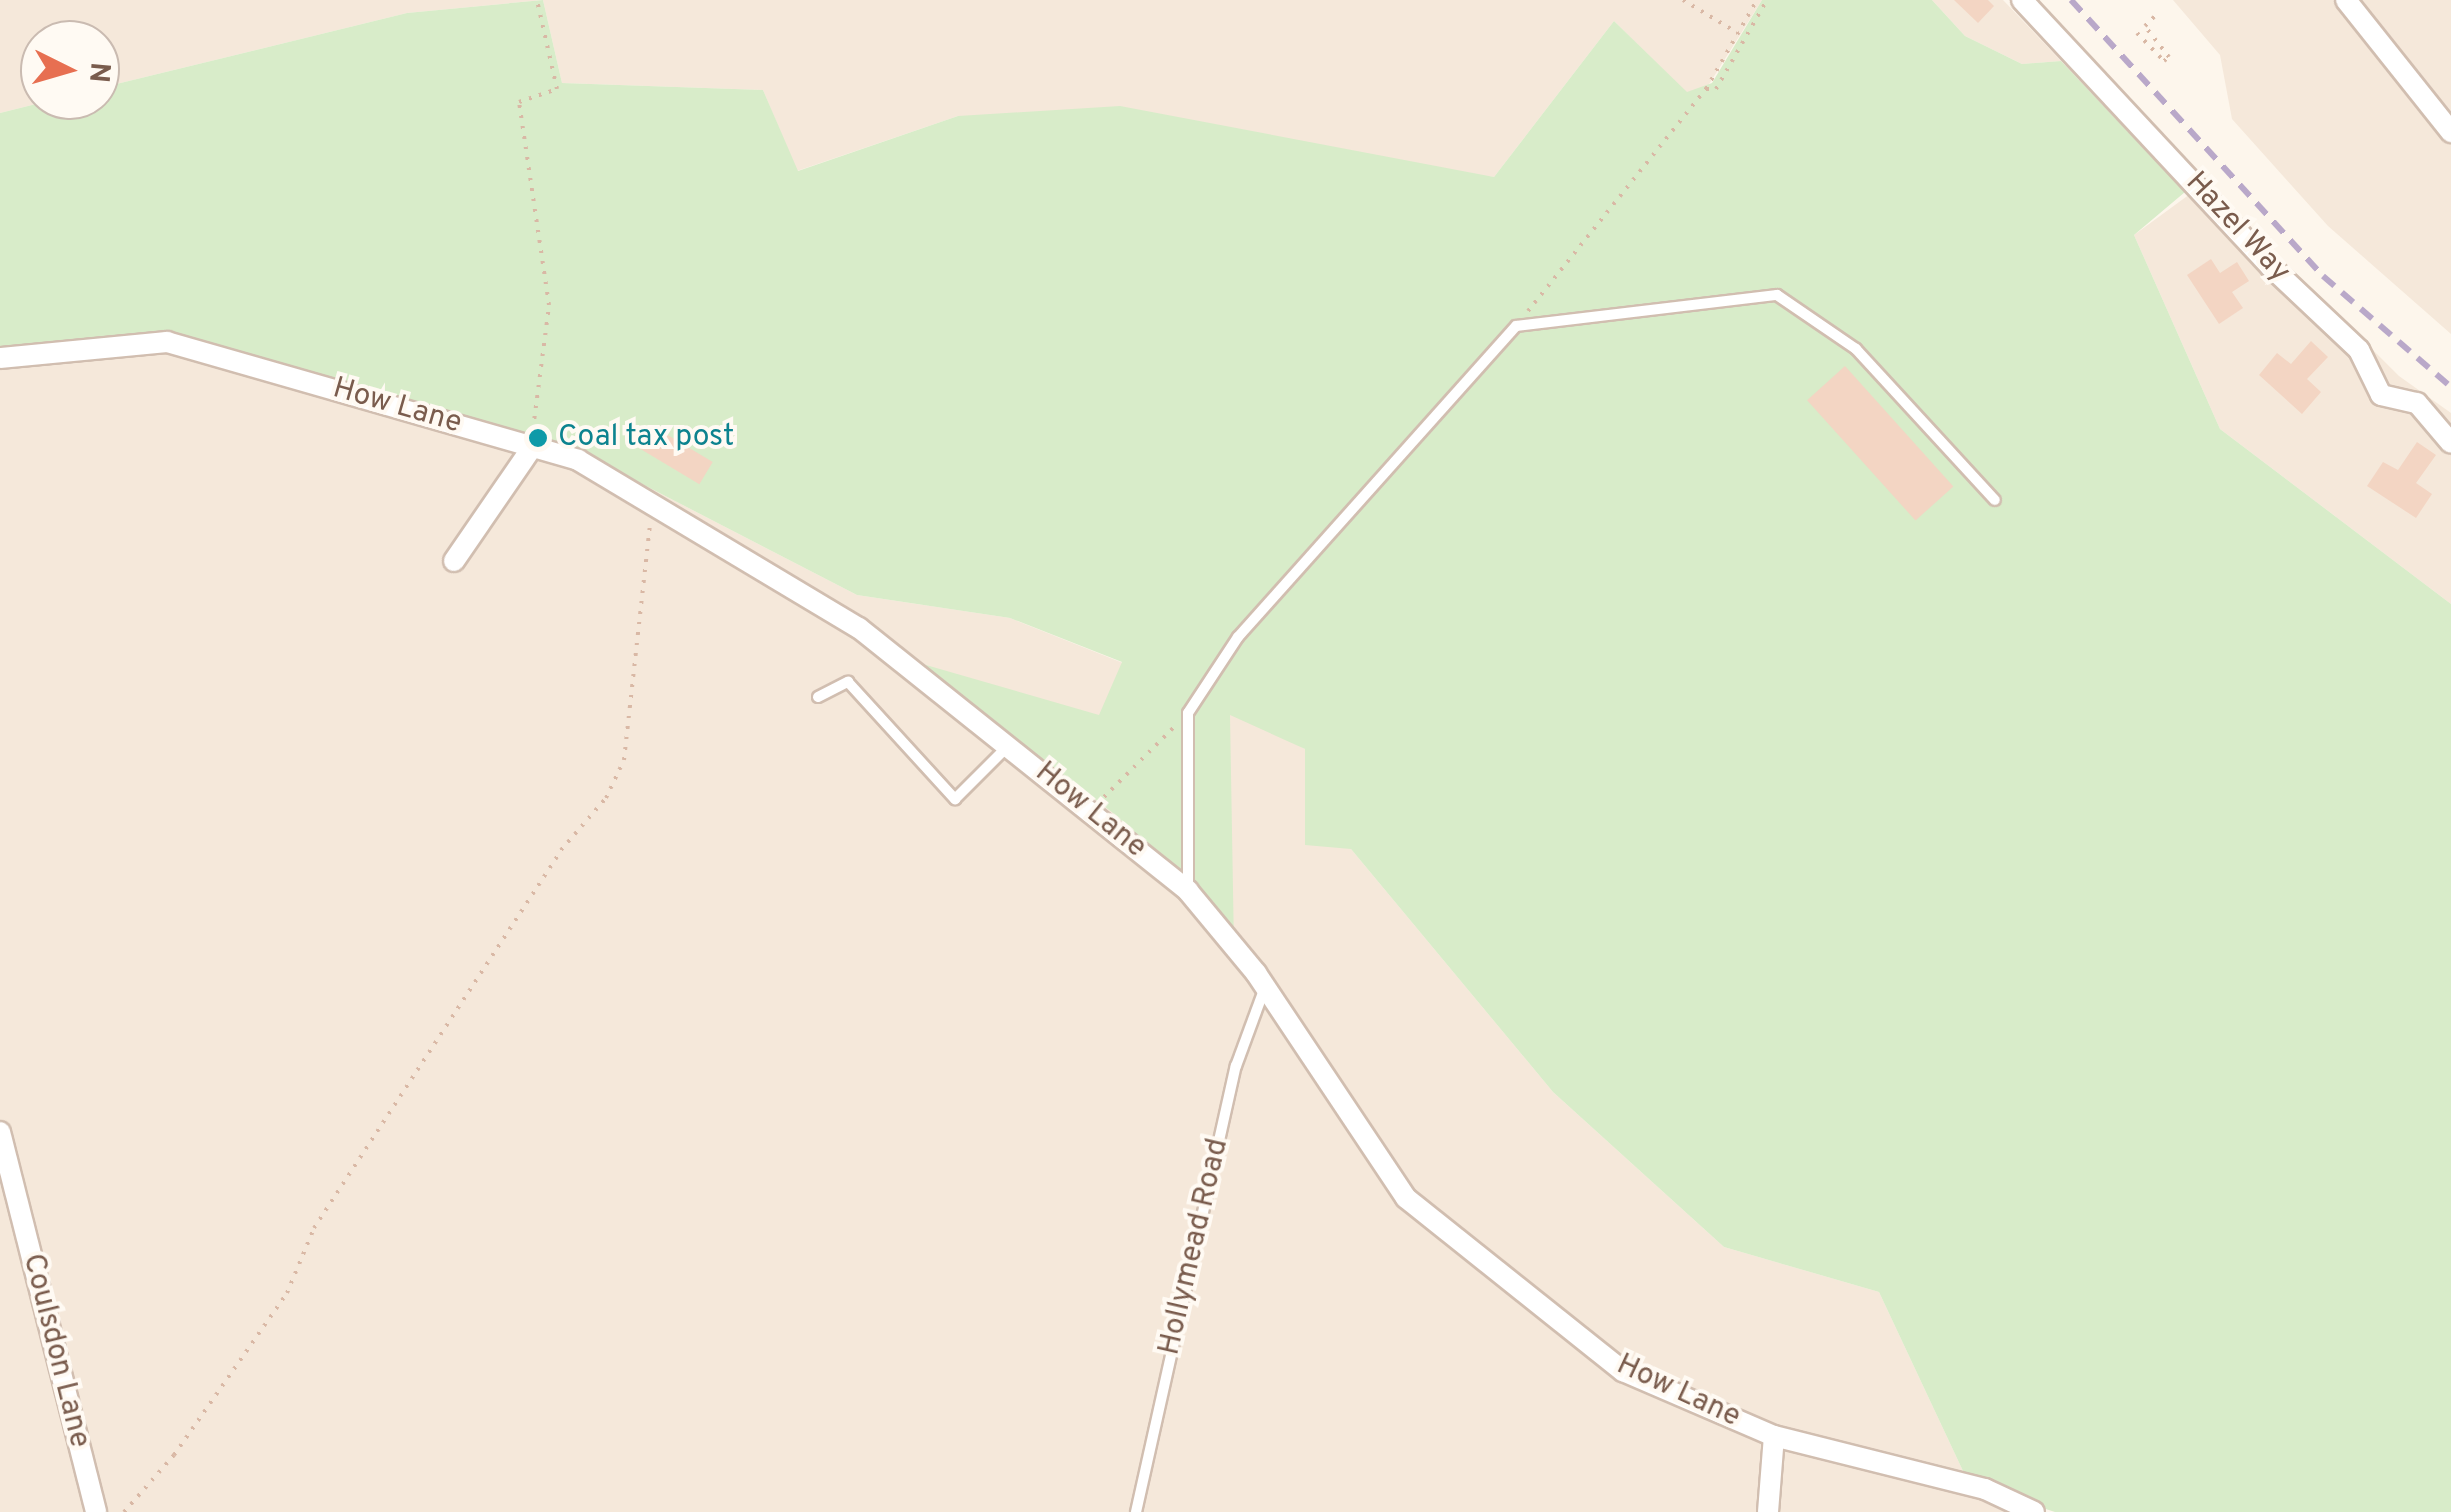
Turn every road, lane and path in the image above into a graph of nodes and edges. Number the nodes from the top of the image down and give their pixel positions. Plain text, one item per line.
1 (537, 0) edge
2 (1683, 0) edge
3 (1758, 0) edge
4 (1767, 0) edge
5 (2022, 0) edge
6 (2346, 0) edge
7 (2156, 15) dead end
8 (2137, 33) dead end
9 (1738, 34) junction
10 (1706, 89) junction
11 (2451, 132) edge
12 (1516, 326) junction
13 (0, 358) edge
14 (2451, 443) edge
15 (533, 446) junction
16 (1995, 500) dead end
17 (652, 505) junction
18 (454, 561) dead end
19 (818, 696) dead end
20 (1188, 714) junction
21 (1009, 746) junction
22 (1090, 810) junction
23 (1188, 891) junction
24 (1265, 986) junction
25 (0, 1132) edge
26 (1774, 1436) junction
27 (96, 1512) edge
28 (124, 1512) edge
29 (1136, 1512) edge
30 (1768, 1512) edge
31 (2034, 1512) edge

1 - 15 path
2 - 9 path
3 - 9 path
4 - 10 path
5 - 14 street, Hazel Way
6 - 11 street
7 - 8 path
9 - 10 path
10 - 12 path
12 - 16 lane
12 - 20 lane
13 - 15 street, How Lane
15 - 17 street, How Lane
15 - 18 street
17 - 21 street, How Lane
17 - 28 path
19 - 21 lane
20 - 22 path
20 - 23 lane
21 - 22 street, How Lane
22 - 23 street, How Lane
23 - 24 street, How Lane
24 - 26 street, How Lane
24 - 29 lane, Hollymead Road
25 - 27 street, Coulsdon Lane
26 - 30 street
26 - 31 street, How Lane

